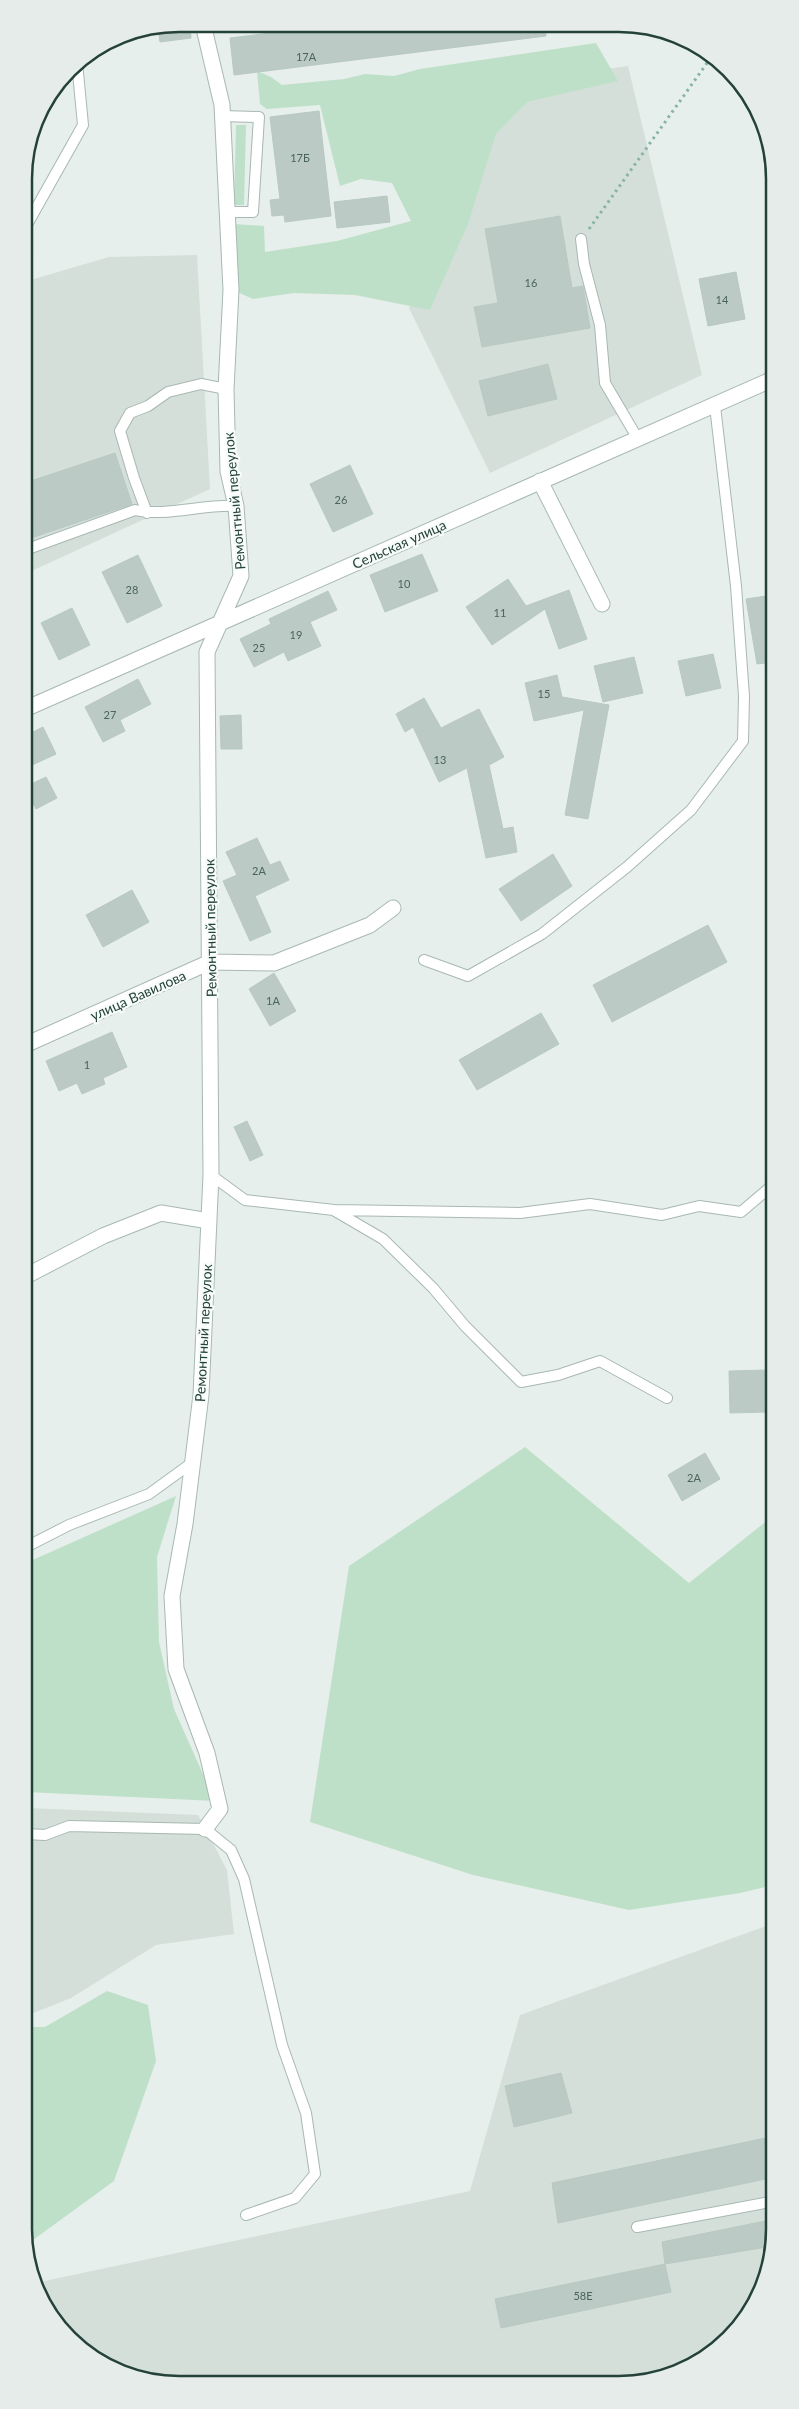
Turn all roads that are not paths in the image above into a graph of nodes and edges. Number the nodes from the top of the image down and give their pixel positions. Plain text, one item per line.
1 (205, 32) edge
2 (78, 74) edge
3 (222, 116) junction
4 (226, 212) junction
5 (33, 214) edge
6 (581, 239) road end
7 (766, 382) edge
8 (226, 389) junction
9 (715, 406) junction
10 (638, 439) junction
11 (540, 481) junction
12 (236, 506) junction
13 (147, 513) junction
14 (33, 547) edge
15 (602, 604) dead end
16 (219, 624) junction
17 (33, 706) edge
18 (393, 908) dead end
19 (424, 960) dead end
20 (210, 962) junction
21 (33, 1042) edge
22 (211, 1175) junction
23 (766, 1191) edge
24 (334, 1210) junction
25 (209, 1221) junction
26 (32, 1273) edge
27 (667, 1398) dead end
28 (193, 1462) junction
29 (32, 1544) edge
30 (205, 1829) junction
31 (32, 1834) edge
32 (766, 2203) edge
33 (246, 2214) dead end
34 (637, 2227) dead end

1 - 3 street, Ремонтный переулок
2 - 5 lane
3 - 4 street, Ремонтный переулок
3 - 4 lane
4 - 8 street, Ремонтный переулок
6 - 10 lane
7 - 9 street, Сельская улица
8 - 12 street, Ремонтный переулок
8 - 13 lane
9 - 10 street, Сельская улица
9 - 19 lane
10 - 11 street, Сельская улица
11 - 15 street
11 - 16 street, Сельская улица
12 - 13 lane
12 - 16 street, Ремонтный переулок
13 - 14 lane
16 - 17 street, Сельская улица
16 - 20 street, Ремонтный переулок
18 - 20 street, улица Вавилова
20 - 21 street, улица Вавилова
20 - 22 street, Ремонтный переулок
22 - 24 lane
22 - 25 street, Ремонтный переулок
23 - 24 lane
24 - 27 lane
25 - 26 street
25 - 28 street, Ремонтный переулок
28 - 29 lane
28 - 30 street, Ремонтный переулок
30 - 31 lane
30 - 33 lane
32 - 34 lane

